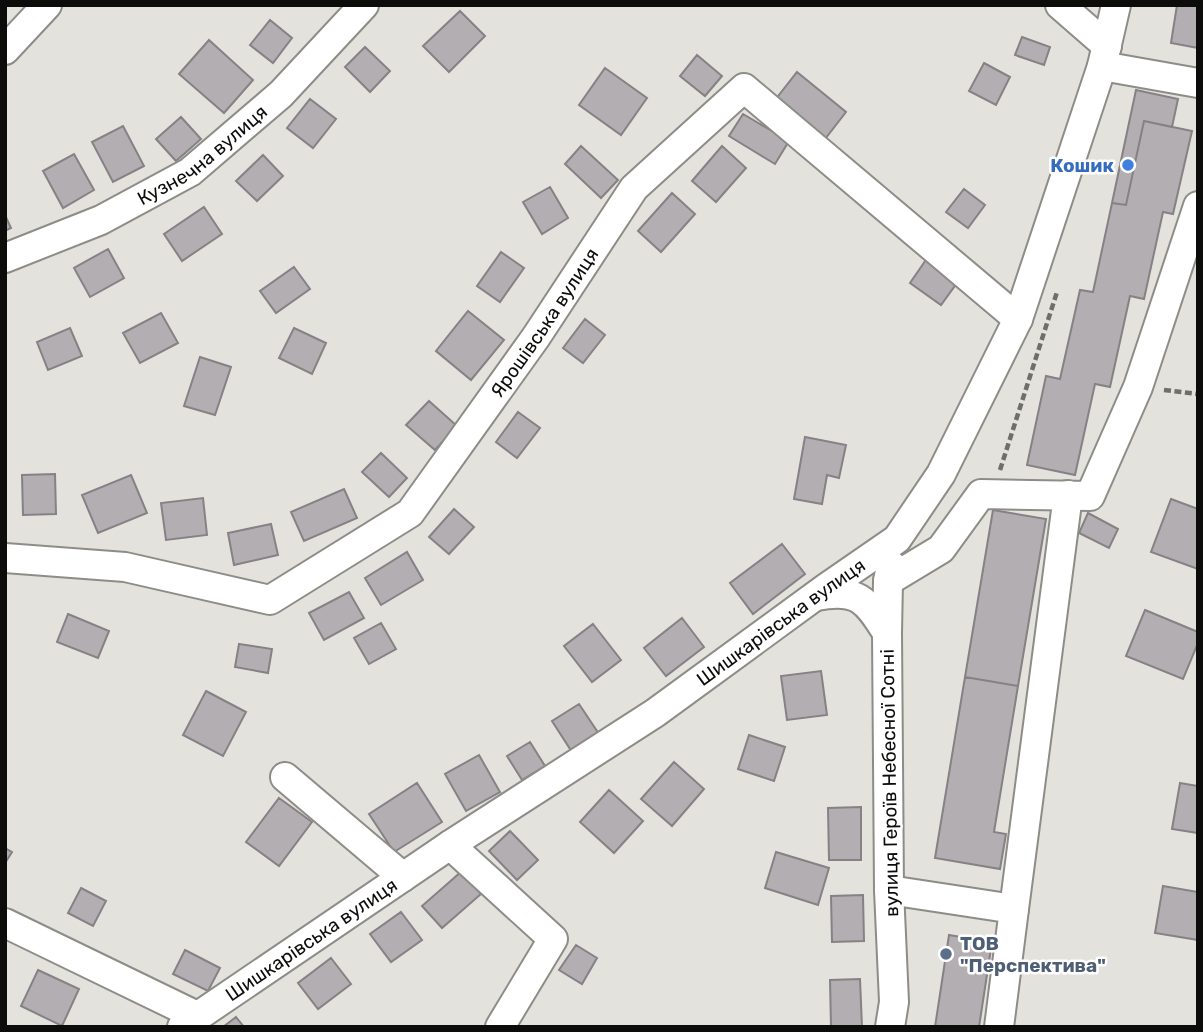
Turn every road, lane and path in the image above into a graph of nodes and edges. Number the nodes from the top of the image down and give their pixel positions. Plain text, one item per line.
1 (47, 5) edge
2 (364, 5) edge
3 (1060, 5) edge
4 (1116, 5) edge
5 (5, 50) edge
6 (1104, 56) junction
7 (1198, 83) edge
8 (1198, 206) edge
9 (5, 258) edge
10 (1018, 319) junction
11 (1161, 390) dead end
12 (1198, 394) edge
13 (1068, 495) junction
14 (897, 539) junction
15 (5, 558) edge
16 (888, 581) junction
17 (816, 596) junction
18 (887, 633) junction
19 (285, 777) dead end
20 (450, 845) junction
21 (403, 877) junction
22 (889, 890) junction
23 (1014, 909) junction
24 (5, 923) edge
25 (189, 1021) edge
26 (500, 1027) edge
27 (890, 1027) edge
28 (999, 1027) edge

1 - 5 street
2 - 9 street, Кузнечна вулиця
3 - 6 street
4 - 6 street, Шишкарівська вулиця
6 - 7 street
6 - 10 street, Шишкарівська вулиця
8 - 13 street
10 - 14 street, Шишкарівська вулиця
10 - 15 street, Ярошівська вулиця
11 - 12 path
13 - 16 street
13 - 23 street
14 - 16 street, вулиця Героїв Небесної Сотні
14 - 17 street, Шишкарівська вулиця
16 - 18 street, вулиця Героїв Небесної Сотні
17 - 18 street
17 - 20 street, Шишкарівська вулиця
18 - 22 street, вулиця Героїв Небесної Сотні
19 - 21 street
20 - 21 street, Шишкарівська вулиця
20 - 26 street
21 - 25 street, Шишкарівська вулиця
22 - 23 street
22 - 27 street, вулиця Героїв Небесної Сотні
23 - 28 street
24 - 25 street

